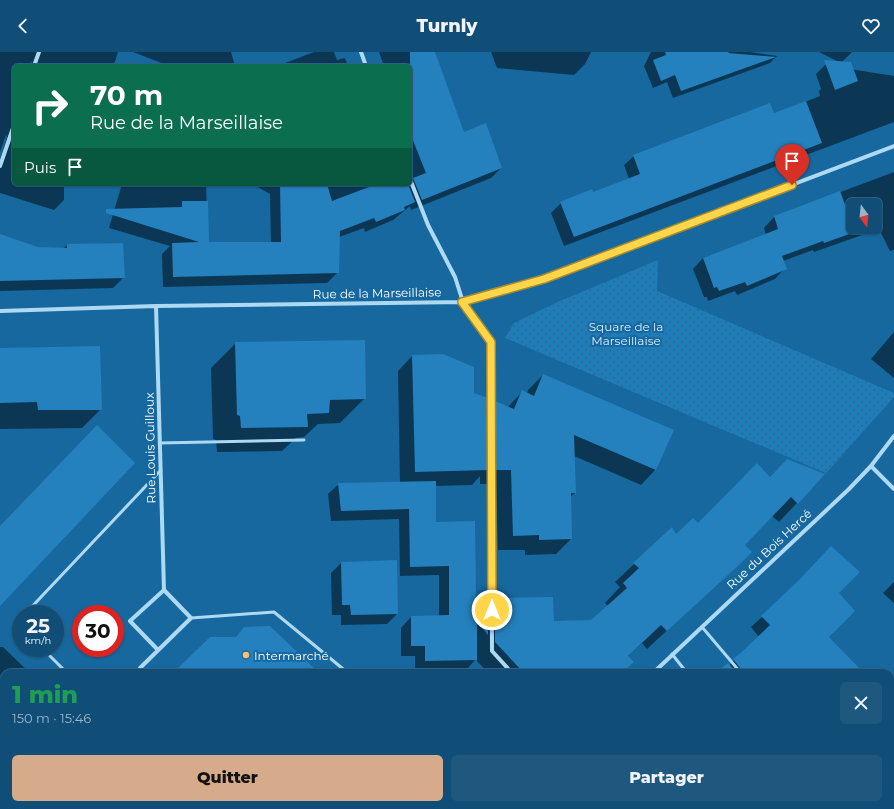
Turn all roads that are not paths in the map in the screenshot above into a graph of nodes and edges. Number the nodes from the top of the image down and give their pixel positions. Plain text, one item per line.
1 (39, 52) edge
2 (361, 52) edge
3 (35, 64) edge
4 (365, 64) edge
5 (12, 131) edge
6 (894, 146) edge
7 (0, 166) edge
8 (412, 184) edge
9 (462, 302) junction
10 (156, 306) junction
11 (0, 311) edge
12 (894, 436) edge
13 (304, 440) dead end
14 (160, 443) junction
15 (871, 466) junction
16 (160, 471) junction
17 (894, 489) edge
18 (164, 590) junction
19 (33, 605) edge
20 (191, 618) junction
21 (702, 627) junction
22 (158, 650) junction
23 (672, 654) junction
24 (51, 657) edge
25 (63, 669) edge
26 (140, 669) edge
27 (343, 669) edge
28 (508, 669) edge
29 (656, 669) edge
30 (684, 669) edge
31 (738, 669) edge

1 - 3 street
2 - 4 street
5 - 7 street
6 - 9 street, Rue de la Marseillaise
8 - 9 street
9 - 10 street, Rue de la Marseillaise
9 - 28 street
10 - 11 street, Rue de la Marseillaise
10 - 14 street, Rue Louis Guilloux
12 - 15 street, Rue du Bois Hercé
13 - 14 lane
14 - 16 street, Rue Louis Guilloux
15 - 17 street
15 - 21 street, Rue du Bois Hercé
16 - 18 street, Rue Louis Guilloux
16 - 19 lane
18 - 20 street
18 - 22 street
20 - 22 street
20 - 27 lane
21 - 23 street, Rue du Bois Hercé
21 - 31 lane
22 - 26 street
23 - 29 street, Rue du Bois Hercé
23 - 30 lane
24 - 25 lane

